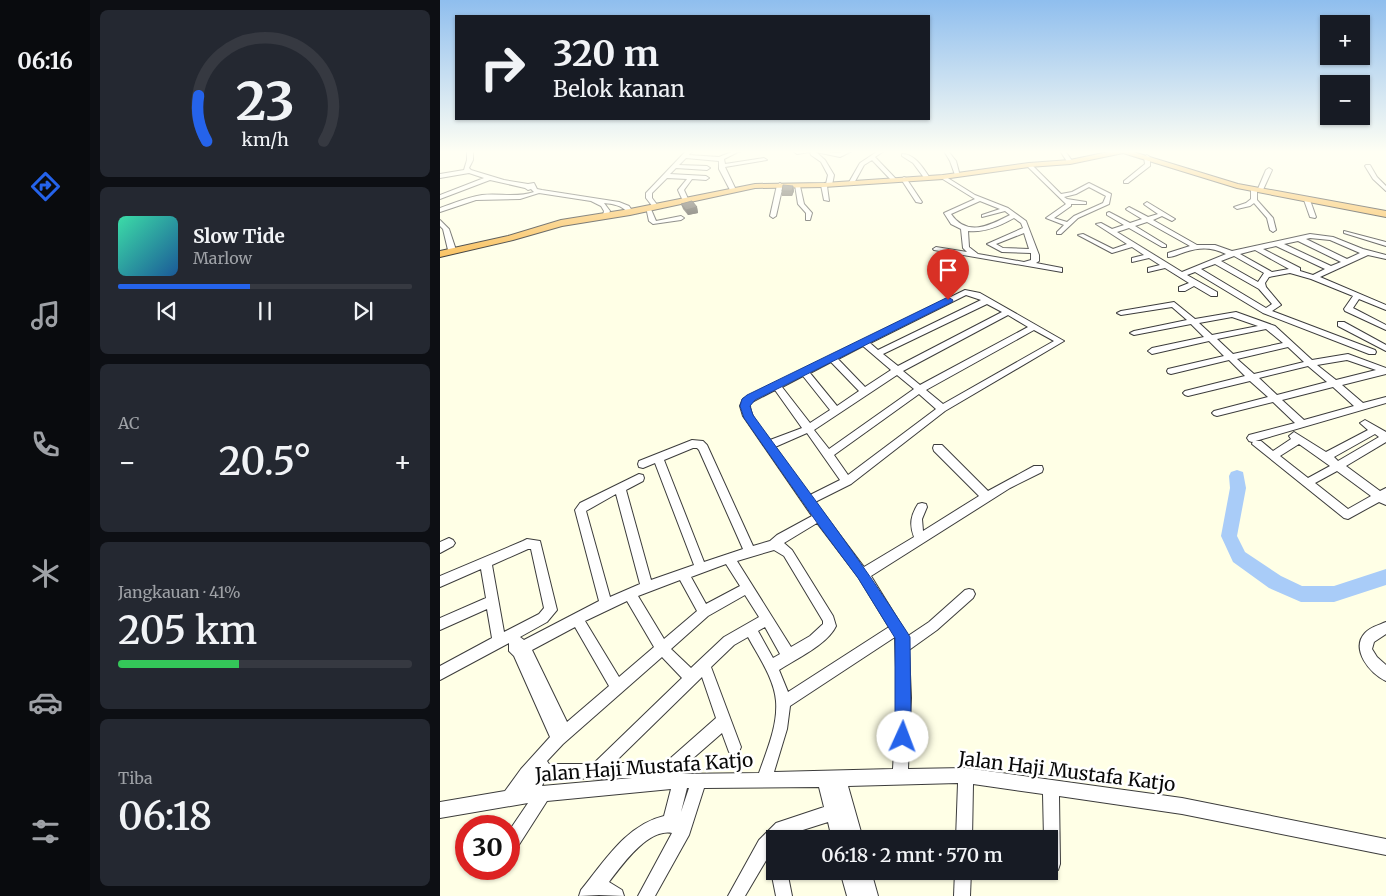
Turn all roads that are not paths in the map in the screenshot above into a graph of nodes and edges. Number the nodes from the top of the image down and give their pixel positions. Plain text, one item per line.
1 (527, 193) edge
2 (546, 193) edge
3 (650, 193) edge
4 (682, 193) edge
5 (720, 193) edge
6 (778, 193) edge
7 (799, 193) edge
8 (827, 193) edge
9 (913, 193) edge
10 (970, 193) edge
11 (1057, 193) edge
12 (1074, 193) edge
13 (1103, 193) edge
14 (1256, 193) edge
15 (1267, 193) edge
16 (1060, 196) junction
17 (980, 199) junction
18 (598, 200) junction
19 (686, 200) junction
20 (827, 200) dead end
21 (1254, 200) junction
22 (1307, 200) junction
23 (1067, 201) junction
24 (919, 202) dead end
25 (1084, 203) dead end
26 (1147, 204) dead end
27 (651, 207) junction
28 (1237, 207) dead end
29 (1006, 209) junction
30 (1129, 209) dead end
31 (440, 210) edge
32 (630, 212) junction
33 (1109, 214) dead end
34 (1162, 214) junction
35 (1386, 214) edge
36 (606, 215) junction
37 (1015, 215) junction
38 (773, 216) dead end
39 (984, 216) dead end
40 (1313, 217) dead end
41 (681, 218) dead end
42 (808, 219) dead end
43 (1146, 219) junction
44 (1055, 220) junction
45 (1172, 220) dead end
46 (440, 222) edge
47 (1067, 224) junction
48 (1099, 224) dead end
49 (1048, 225) dead end
50 (1130, 226) junction
51 (964, 229) junction
52 (1027, 229) junction
53 (1273, 230) dead end
54 (1111, 232) junction
55 (1346, 232) dead end
56 (1059, 233) dead end
57 (1081, 235) dead end
58 (448, 238) junction
59 (1300, 239) junction
60 (440, 240) edge
61 (1132, 244) junction
62 (1278, 244) junction
63 (1386, 244) edge
64 (1164, 246) dead end
65 (1194, 246) junction
66 (1256, 248) junction
67 (936, 249) dead end
68 (452, 250) junction
69 (1034, 251) junction
70 (1232, 253) junction
71 (1366, 253) junction
72 (440, 254) edge
73 (1171, 255) dead end
74 (979, 256) junction
75 (1150, 256) junction
76 (1386, 257) edge
77 (1135, 260) dead end
78 (1215, 261) junction
79 (1348, 262) junction
80 (1030, 264) junction
81 (1166, 266) junction
82 (1195, 269) junction
83 (1331, 269) junction
84 (1059, 270) dead end
85 (1152, 270) dead end
86 (1300, 272) junction
87 (1269, 273) junction
88 (1181, 275) junction
89 (1314, 277) junction
90 (1194, 282) junction
91 (1262, 287) junction
92 (1182, 288) dead end
93 (1214, 294) dead end
94 (1358, 295) junction
95 (986, 301) junction
96 (1386, 308) edge
97 (1348, 309) junction
98 (1266, 311) junction
99 (1008, 312) junction
100 (1121, 313) dead end
101 (1194, 321) junction
102 (1341, 324) junction
103 (1267, 326) junction
104 (1033, 327) junction
105 (1386, 328) edge
106 (1134, 333) dead end
107 (1332, 337) junction
108 (1212, 338) junction
109 (864, 342) junction
110 (1289, 344) junction
111 (1386, 348) edge
112 (1152, 351) dead end
113 (1372, 352) dead end
114 (877, 354) junction
115 (1232, 357) junction
116 (832, 358) junction
117 (1310, 363) junction
118 (804, 371) junction
119 (896, 371) junction
120 (1171, 371) dead end
121 (1386, 371) edge
122 (1253, 377) junction
123 (1335, 385) junction
124 (776, 386) junction
125 (919, 390) junction
126 (865, 392) junction
127 (1188, 393) dead end
128 (1276, 399) junction
129 (1386, 400) edge
130 (1362, 407) junction
131 (942, 409) junction
132 (836, 411) junction
133 (1217, 414) dead end
134 (1300, 423) junction
135 (1365, 423) dead end
136 (808, 429) junction
137 (1375, 430) junction
138 (769, 445) junction
139 (938, 448) dead end
140 (827, 455) junction
141 (1272, 456) junction
142 (1326, 457) junction
143 (658, 458) junction
144 (643, 464) dead end
145 (1338, 466) junction
146 (1038, 469) dead end
147 (639, 478) dead end
148 (847, 481) junction
149 (1307, 484) junction
150 (620, 488) junction
151 (1384, 496) edge
152 (987, 497) junction
153 (808, 501) junction
154 (922, 507) dead end
155 (819, 516) junction
156 (920, 538) junction
157 (774, 545) junction
158 (750, 552) junction
159 (730, 558) junction
160 (486, 562) junction
161 (701, 568) junction
162 (683, 574) junction
163 (863, 574) junction
164 (440, 582) edge
165 (647, 587) junction
166 (748, 587) junction
167 (969, 594) dead end
168 (630, 596) junction
169 (492, 601) junction
170 (606, 604) junction
171 (704, 612) junction
172 (767, 618) junction
173 (577, 619) junction
174 (440, 624) edge
175 (750, 628) junction
176 (1386, 628) edge
177 (897, 629) junction
178 (513, 643) junction
179 (904, 647) junction
180 (663, 649) junction
181 (789, 656) junction
182 (704, 665) junction
183 (771, 667) junction
184 (440, 673) edge
185 (1386, 674) edge
186 (692, 678) junction
187 (616, 687) junction
188 (784, 702) junction
189 (724, 721) junction
190 (561, 736) junction
191 (734, 747) dead end
192 (542, 765) junction
193 (595, 772) junction
194 (966, 775) junction
195 (900, 776) junction
196 (764, 779) junction
197 (832, 779) junction
198 (699, 780) junction
199 (681, 781) junction
200 (1051, 787) junction
201 (537, 794) junction
202 (510, 798) junction
203 (440, 810) edge
204 (840, 810) junction
205 (520, 825) edge
206 (677, 827) junction
207 (781, 830) edge
208 (840, 830) edge
209 (850, 830) edge
210 (964, 830) edge
211 (1052, 830) edge
212 (766, 846) edge
213 (1386, 847) edge
214 (781, 880) edge
215 (851, 880) edge
216 (866, 880) edge
217 (963, 880) edge
218 (592, 890) edge
219 (616, 896) edge
220 (646, 896) edge
221 (736, 896) edge
222 (784, 896) edge
223 (855, 896) edge
224 (870, 896) edge
225 (962, 896) edge

1 - 31 street
2 - 18 street
3 - 27 street
4 - 19 street
5 - 19 highway
6 - 38 street
7 - 42 street
8 - 20 street
9 - 24 street
10 - 17 street
11 - 16 street
12 - 16 street
13 - 47 street
14 - 21 street
15 - 22 highway
16 - 23 street
17 - 29 street
17 - 51 street
18 - 32 street
18 - 36 street
19 - 27 highway
21 - 28 street
21 - 53 street
22 - 35 highway
22 - 40 street
23 - 25 street
23 - 44 street
26 - 34 street
27 - 32 highway
27 - 41 street
29 - 37 street
29 - 39 street
30 - 43 street
32 - 36 highway
33 - 50 street
34 - 43 street
34 - 45 street
36 - 68 highway
37 - 51 street
37 - 52 street
43 - 50 street
43 - 65 street
44 - 47 street
44 - 49 street
46 - 58 street
47 - 56 street
48 - 54 street
50 - 54 street
50 - 64 street
51 - 74 street
52 - 69 street
52 - 69 street
54 - 61 street
55 - 63 street
57 - 61 street
58 - 60 street
58 - 68 street
59 - 62 street
59 - 71 street
59 - 79 street
61 - 75 street
62 - 66 street
62 - 83 street
65 - 70 street
65 - 73 street
66 - 70 street
66 - 86 street
67 - 74 street
68 - 72 highway
69 - 80 street
70 - 78 street
70 - 87 street
71 - 76 street
71 - 79 street
74 - 80 street
75 - 77 street
75 - 81 street
78 - 82 street
78 - 91 street
79 - 83 street
80 - 84 street
81 - 85 street
81 - 88 street
82 - 88 street
82 - 98 street
83 - 89 street
86 - 87 street
86 - 89 street
87 - 91 street
88 - 90 street
89 - 94 street
90 - 92 street
90 - 93 street
91 - 98 street
94 - 96 street
94 - 97 street
95 - 99 street
95 - 109 street
95 - 114 street
97 - 102 street
97 - 105 street
98 - 107 street
99 - 104 street
99 - 119 street
100 - 101 street
101 - 103 street
101 - 106 street
101 - 108 street
102 - 107 street
102 - 111 street
103 - 108 street
103 - 110 street
104 - 125 street
104 - 131 street
107 - 113 street
108 - 112 street
108 - 115 street
109 - 114 street
109 - 116 street
110 - 115 street
110 - 117 street
114 - 119 street
115 - 120 street
115 - 122 street
116 - 118 street
116 - 126 street
117 - 121 street
117 - 122 street
117 - 123 street
118 - 124 street
118 - 132 street
119 - 125 street
119 - 126 street
121 - 123 street
122 - 127 street
122 - 128 street
123 - 128 street
123 - 130 street
124 - 136 street
124 - 138 street
125 - 131 street
125 - 140 street
126 - 132 street
128 - 133 street
128 - 134 street
129 - 130 street
130 - 134 street
131 - 148 street
132 - 136 street
134 - 141 street
135 - 137 street
136 - 138 street
136 - 140 street
137 - 142 street
137 - 145 street
138 - 153 street
139 - 152 street
140 - 148 street
141 - 142 street
141 - 149 street
142 - 145 street
143 - 144 street
143 - 158 street
143 - 161 street
145 - 149 street
145 - 151 street
146 - 152 street
147 - 150 street
148 - 153 street
149 - 151 street
150 - 165 street
150 - 170 street
152 - 156 street
153 - 155 street
154 - 156 street
155 - 157 street
155 - 163 street
156 - 163 street
157 - 158 street
157 - 181 street
158 - 159 street
159 - 161 street
159 - 166 street
160 - 164 street
160 - 169 street
160 - 178 street
161 - 162 street
162 - 165 street
162 - 171 street
163 - 177 street
165 - 168 street
166 - 171 street
166 - 172 street
167 - 179 street
168 - 170 street
168 - 180 street
169 - 174 street
169 - 178 street
170 - 173 street
171 - 180 street
172 - 175 street
172 - 181 street
173 - 178 street
173 - 187 street
175 - 182 street
175 - 183 street
176 - 185 street
177 - 179 street
177 - 188 street
178 - 184 street
178 - 190 street
179 - 195 street
180 - 186 street
180 - 187 street
181 - 183 street
182 - 186 street
182 - 189 street
183 - 188 street
186 - 193 street
187 - 190 street
188 - 196 street
189 - 191 street
189 - 193 street
190 - 192 street
192 - 193 street
192 - 201 street
192 - 202 street
194 - 195 street, Jalan Haji Mustafa Katjo
194 - 200 street, Jalan Haji Mustafa Katjo
194 - 210 street
195 - 197 street, Jalan Haji Mustafa Katjo
196 - 197 street, Jalan Haji Mustafa Katjo
196 - 198 street, Jalan Haji Mustafa Katjo
197 - 204 street
198 - 199 street, Jalan Haji Mustafa Katjo
198 - 206 street
199 - 201 street, Jalan Haji Mustafa Katjo
199 - 206 street
200 - 211 street
200 - 213 street, Jalan Haji Mustafa Katjo
201 - 202 street, Jalan Haji Mustafa Katjo
201 - 205 street
202 - 203 street, Jalan Haji Mustafa Katjo
204 - 207 street
204 - 208 street
204 - 209 street
206 - 218 street
206 - 220 street
212 - 221 street
214 - 222 street
215 - 223 street
216 - 224 street
217 - 225 street
218 - 219 street

